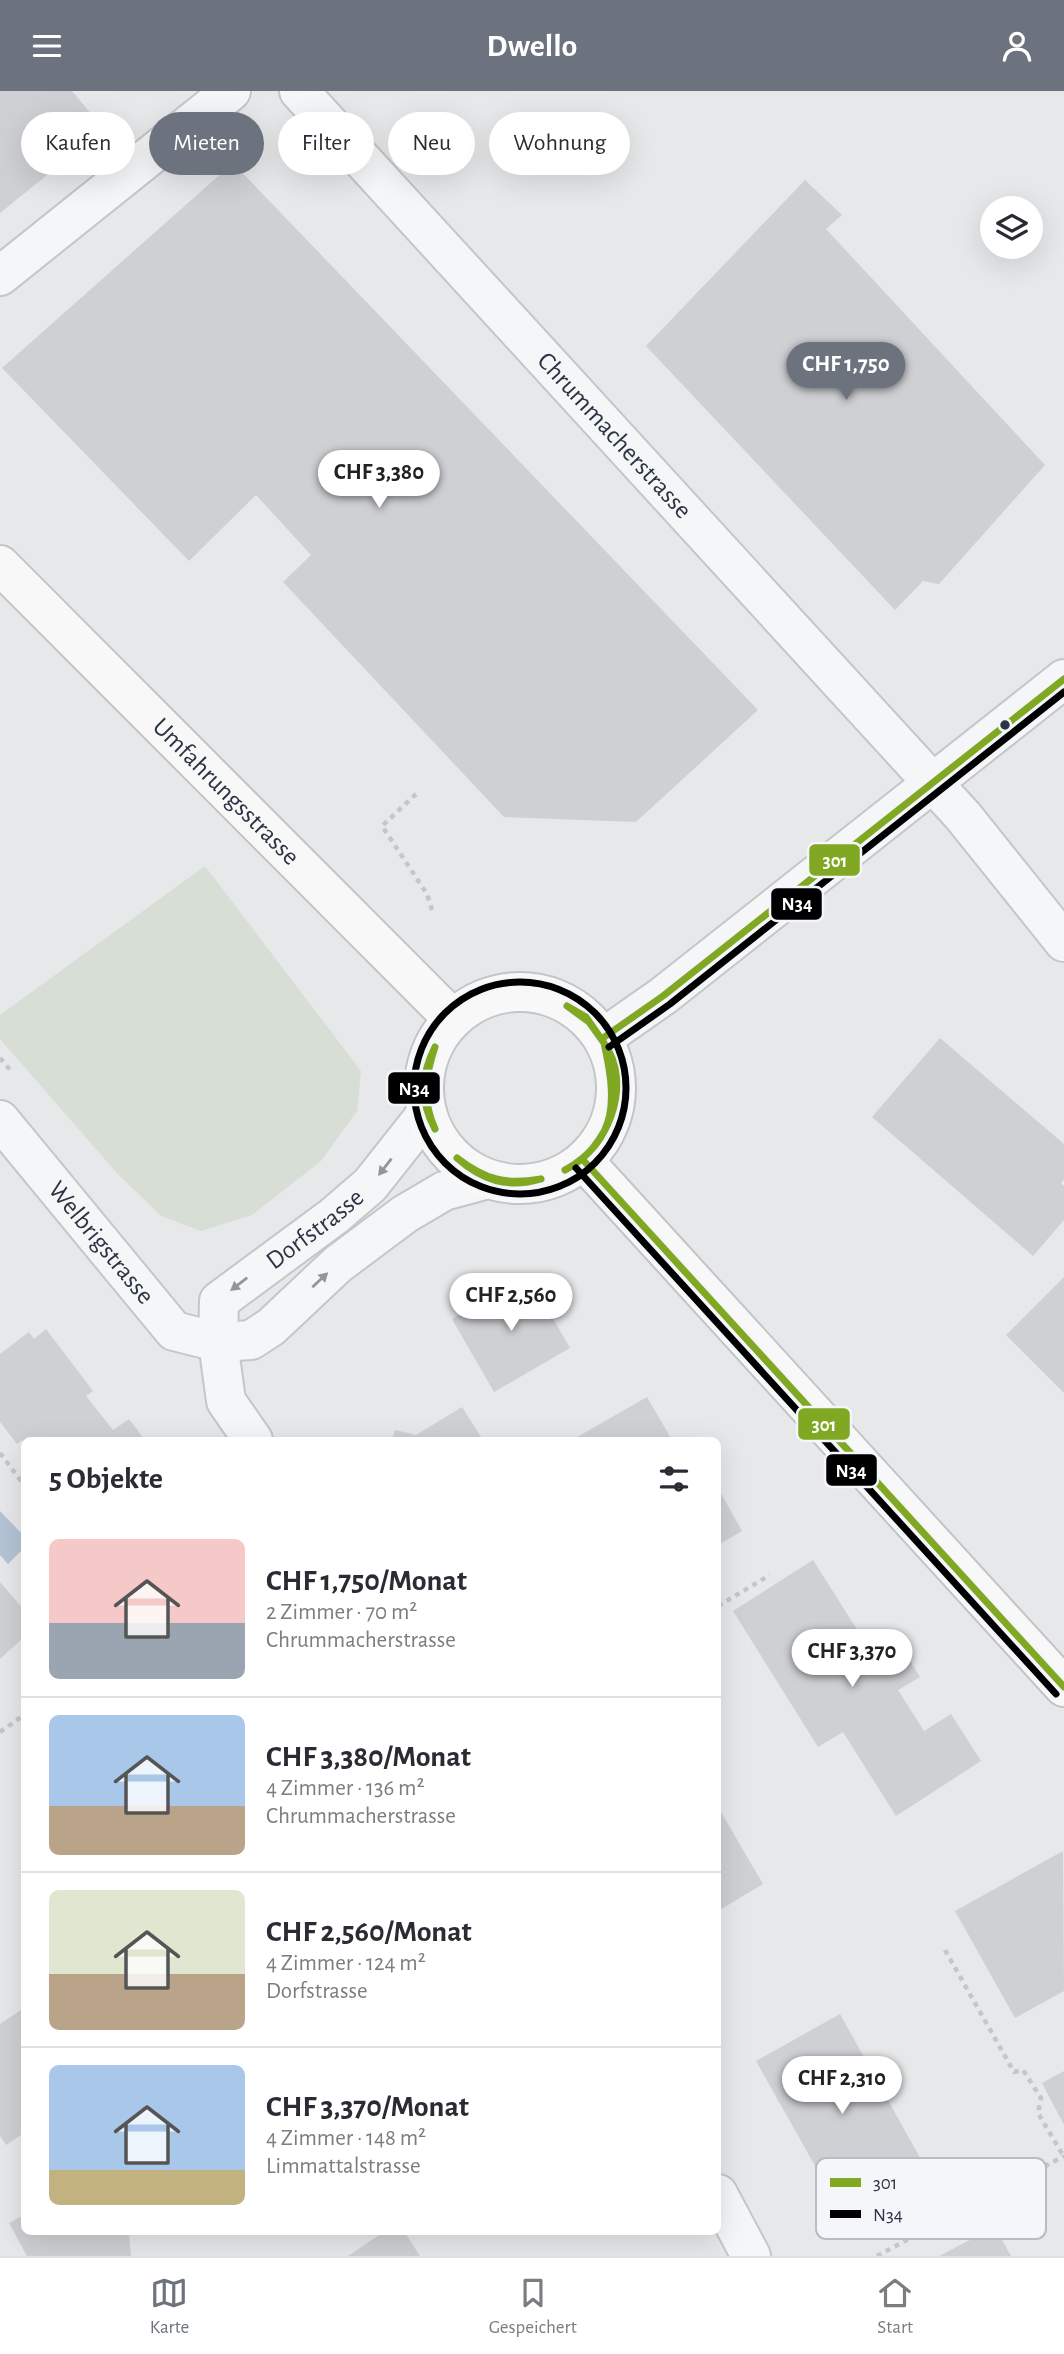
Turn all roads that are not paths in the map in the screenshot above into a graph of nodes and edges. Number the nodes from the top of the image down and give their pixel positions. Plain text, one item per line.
1 (231, 91) edge
2 (299, 91) edge
3 (0, 276) edge
4 (0, 565) edge
5 (1064, 679) edge
6 (930, 781) junction
7 (1064, 942) edge
8 (453, 1019) junction
9 (603, 1038) junction
10 (427, 1113) junction
11 (0, 1121) edge
12 (584, 1161) junction
13 (488, 1179) junction
14 (218, 1342) junction
15 (251, 1437) edge
16 (1064, 1687) edge
17 (721, 2200) edge
18 (751, 2256) edge

1 - 3 street
2 - 6 street, Chrummacherstrasse
4 - 8 main road, Umfahrungsstrasse
5 - 6 street
6 - 7 street, Chrummacherstrasse
6 - 9 street
8 - 9 main road
8 - 10 main road
9 - 12 main road
10 - 13 main road
10 -> 14 street, Dorfstrasse
11 - 14 street, Welbrigstrasse
12 - 13 main road
12 - 16 main road
14 -> 13 street, Dorfstrasse
14 - 15 street, Dorfstrasse
17 - 18 street

